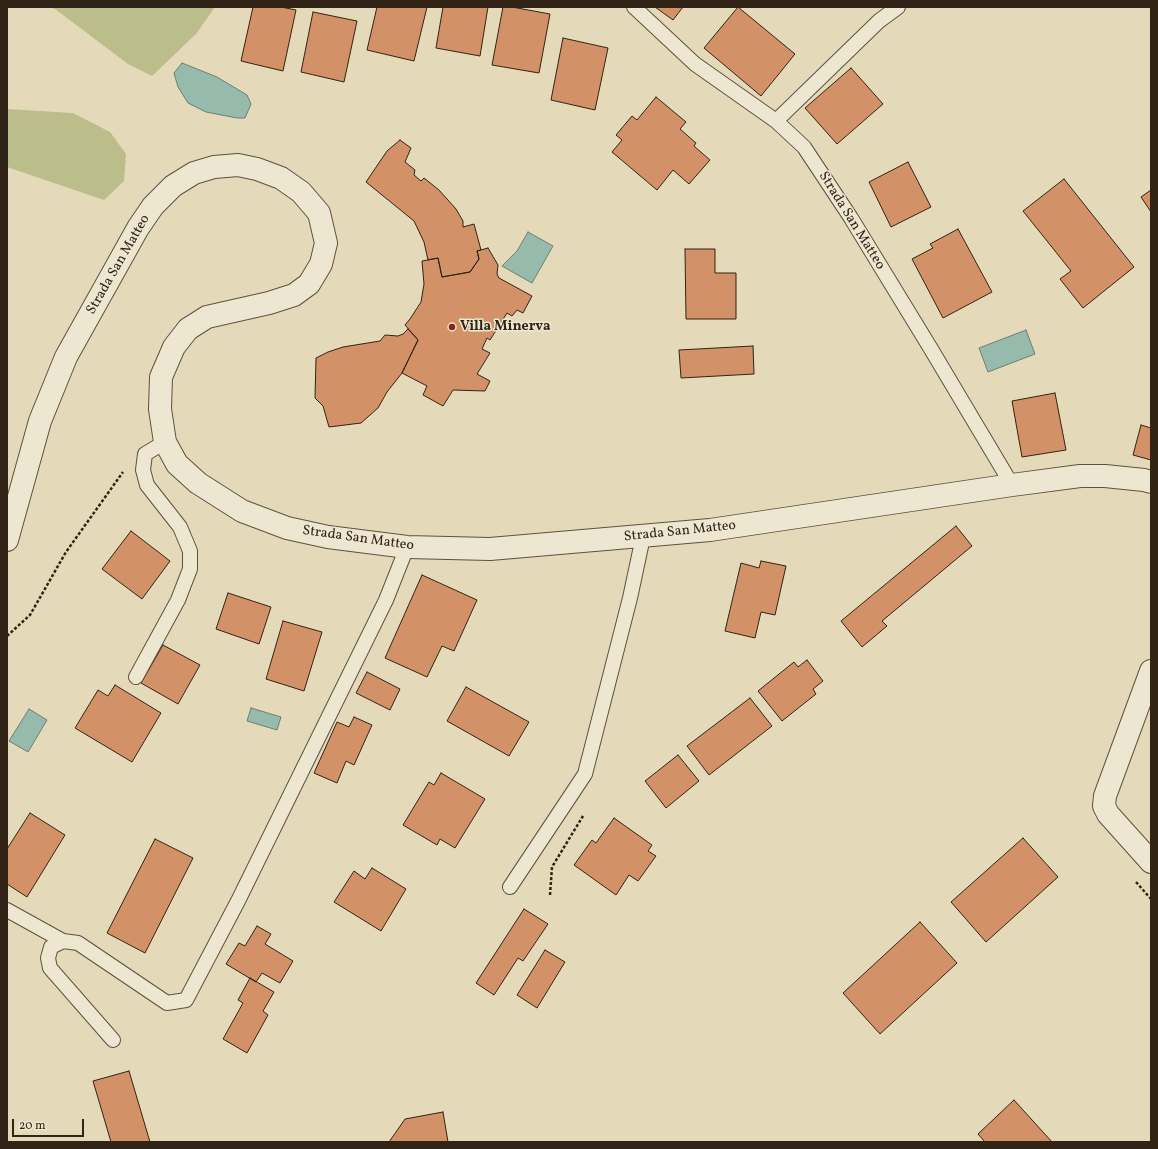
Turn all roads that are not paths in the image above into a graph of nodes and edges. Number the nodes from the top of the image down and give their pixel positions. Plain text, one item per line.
1 (634, 7) edge
2 (898, 7) edge
3 (776, 121) junction
4 (165, 442) junction
5 (1151, 482) edge
6 (1012, 485) junction
7 (644, 537) junction
8 (7, 540) edge
9 (407, 547) junction
10 (1151, 670) edge
11 (136, 676) dead end
12 (1151, 862) edge
13 (510, 887) dead end
14 (7, 910) edge
15 (63, 941) junction
16 (113, 1040) dead end

1 - 3 lane, Strada San Matteo
2 - 3 lane
3 - 6 lane, Strada San Matteo
4 - 8 street, Strada San Matteo
4 - 9 street, Strada San Matteo
4 - 11 lane
5 - 6 street, Strada San Matteo
6 - 7 street, Strada San Matteo
7 - 9 street, Strada San Matteo
7 - 13 lane
9 - 15 lane
10 - 12 street
14 - 15 lane
15 - 16 lane

